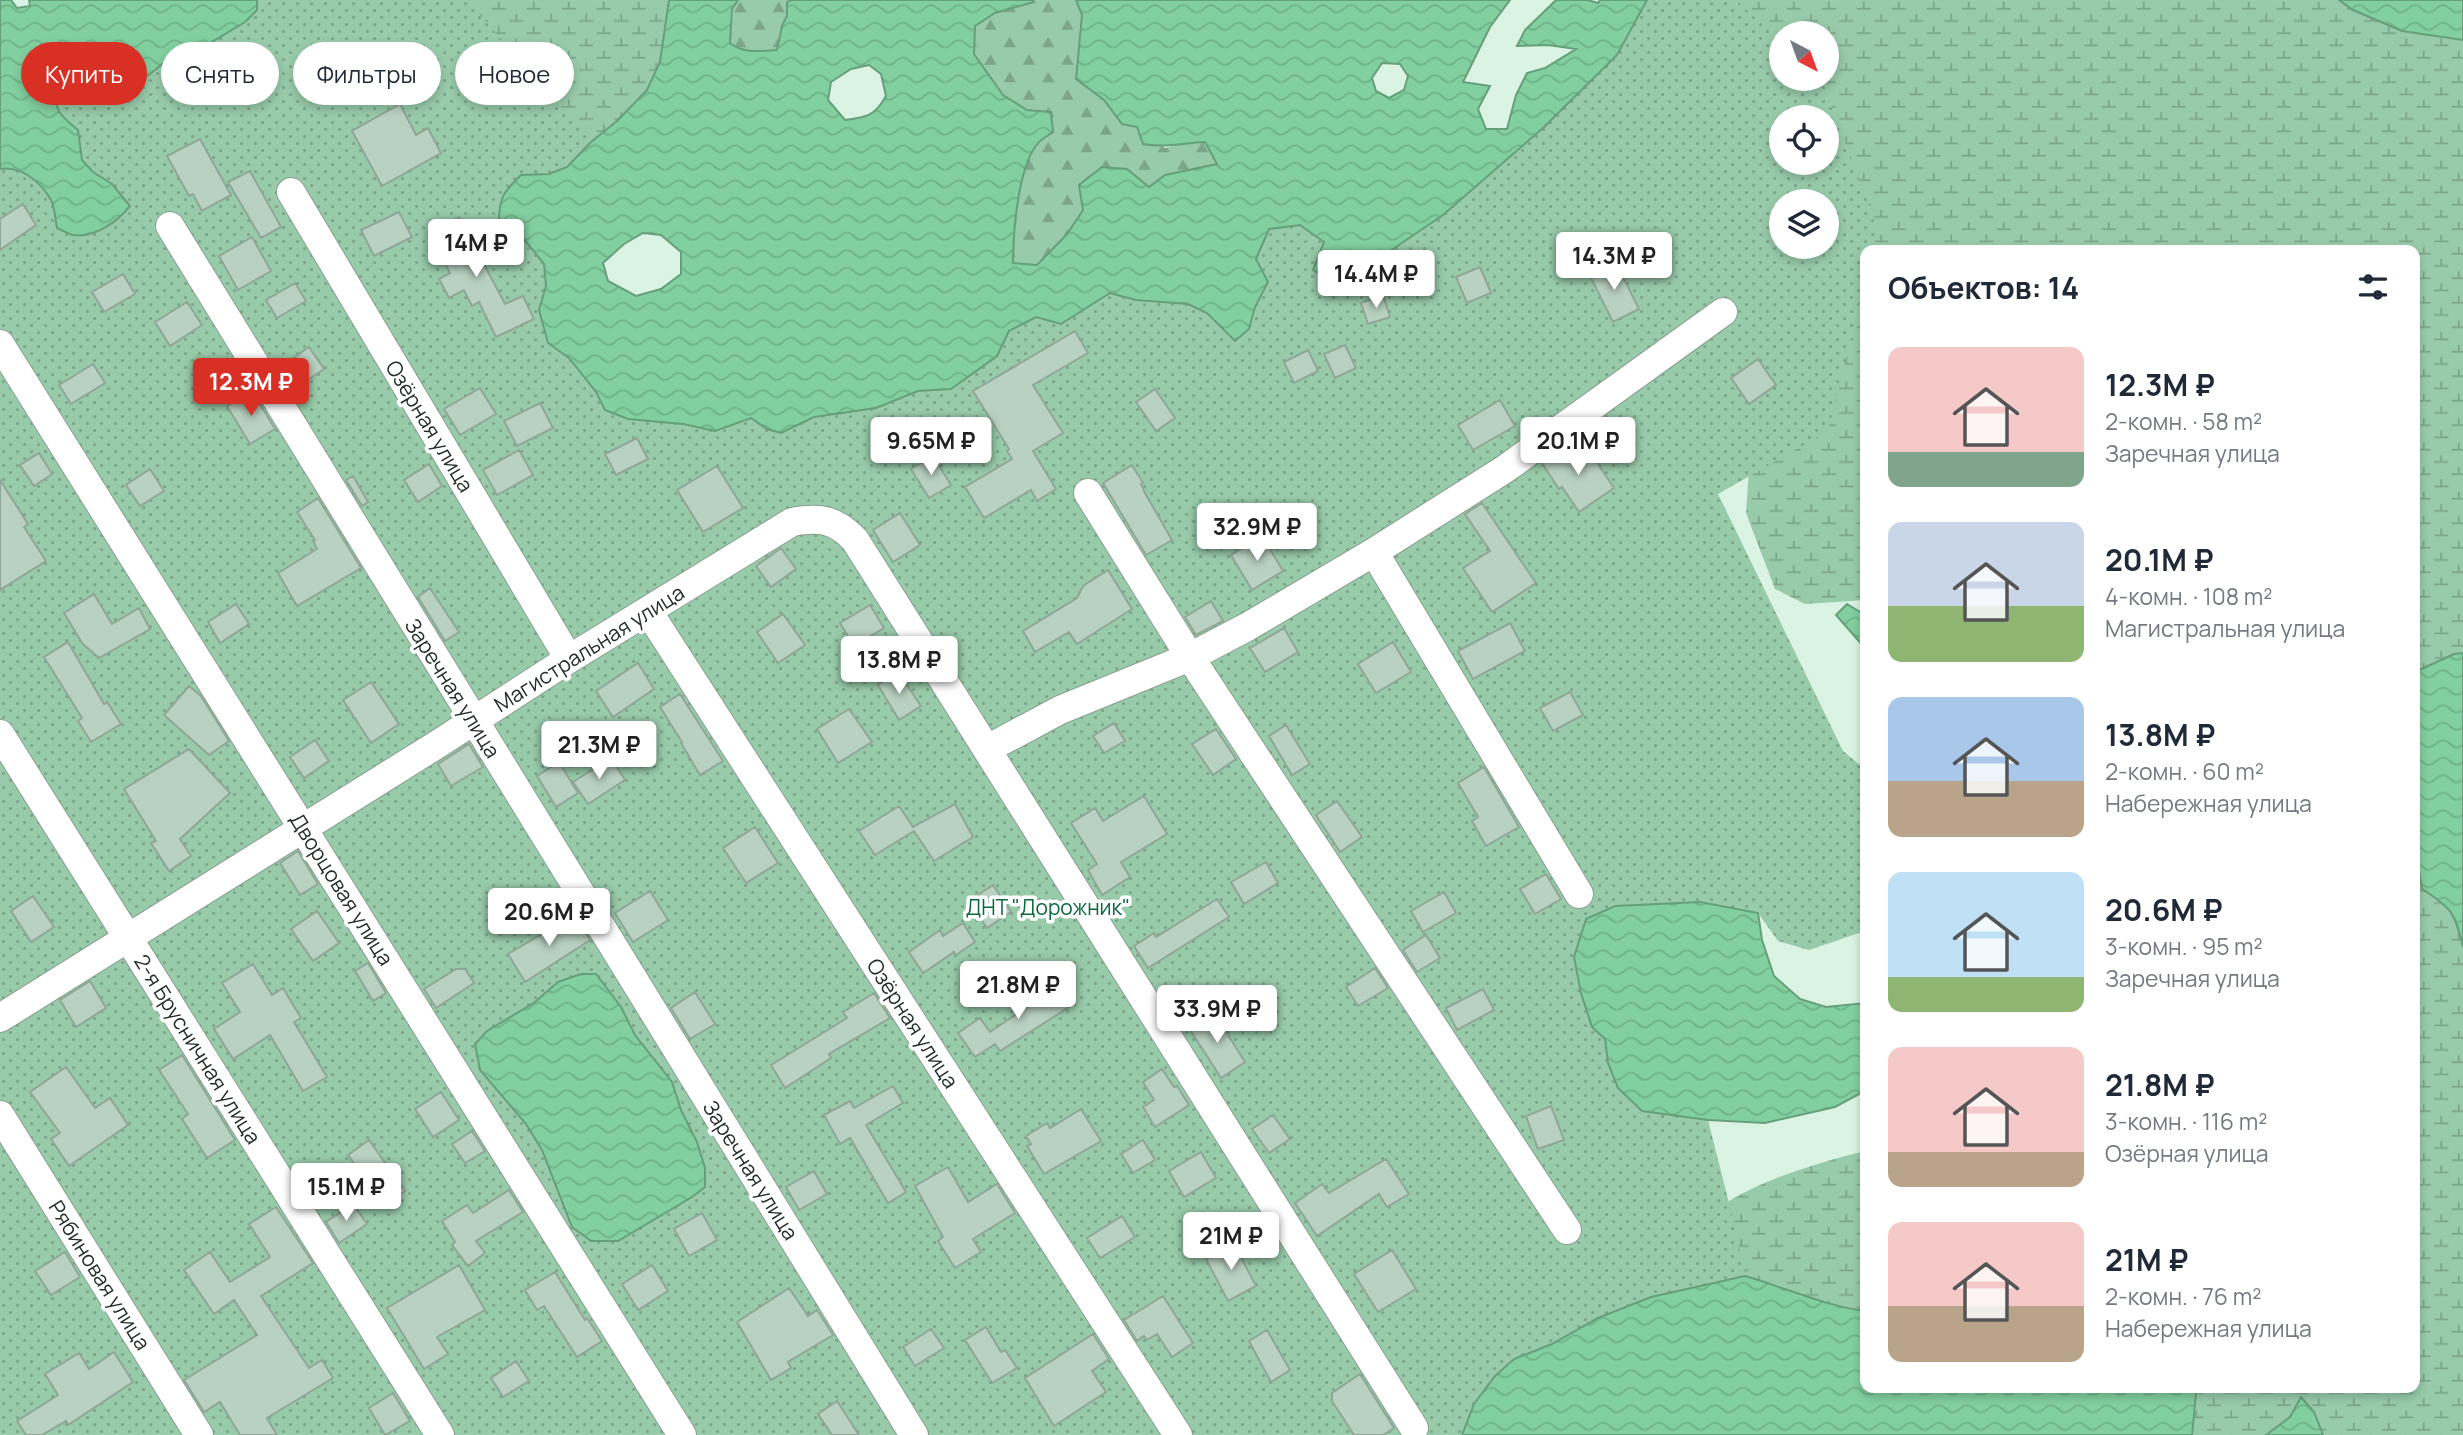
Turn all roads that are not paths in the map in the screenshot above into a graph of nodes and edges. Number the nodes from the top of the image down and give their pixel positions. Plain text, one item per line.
1 (291, 192) dead end
2 (170, 226) dead end
3 (1723, 312) dead end
4 (0, 344) edge
5 (1088, 493) dead end
6 (1374, 552) junction
7 (648, 611) junction
8 (1189, 657) junction
9 (569, 659) junction
10 (474, 721) junction
11 (0, 734) edge
12 (987, 749) junction
13 (303, 827) junction
14 (1579, 894) dead end
15 (127, 937) junction
16 (0, 1018) edge
17 (0, 1115) edge
18 (1567, 1230) dead end
19 (1414, 1428) dead end
20 (199, 1435) edge
21 (440, 1435) edge
22 (682, 1435) edge
23 (914, 1435) edge
24 (1178, 1435) edge

1 - 9 street, Озёрная улица
2 - 10 street, Заречная улица
3 - 6 street
4 - 13 street, Дворцовая улица
5 - 8 street
6 - 8 street
6 - 14 street
7 - 9 street, Магистральная улица
7 - 12 street, Магистральная улица
7 - 24 street, Озёрная улица
8 - 12 street
8 - 18 street
9 - 10 street, Магистральная улица
10 - 13 street, Магистральная улица
10 - 23 street, Заречная улица
11 - 15 street, 2-я Брусничная улица
12 - 19 street
13 - 15 street, Магистральная улица
13 - 22 street, Дворцовая улица
15 - 16 street, Магистральная улица
15 - 21 street, 2-я Брусничная улица
17 - 20 street, Рябиновая улица

